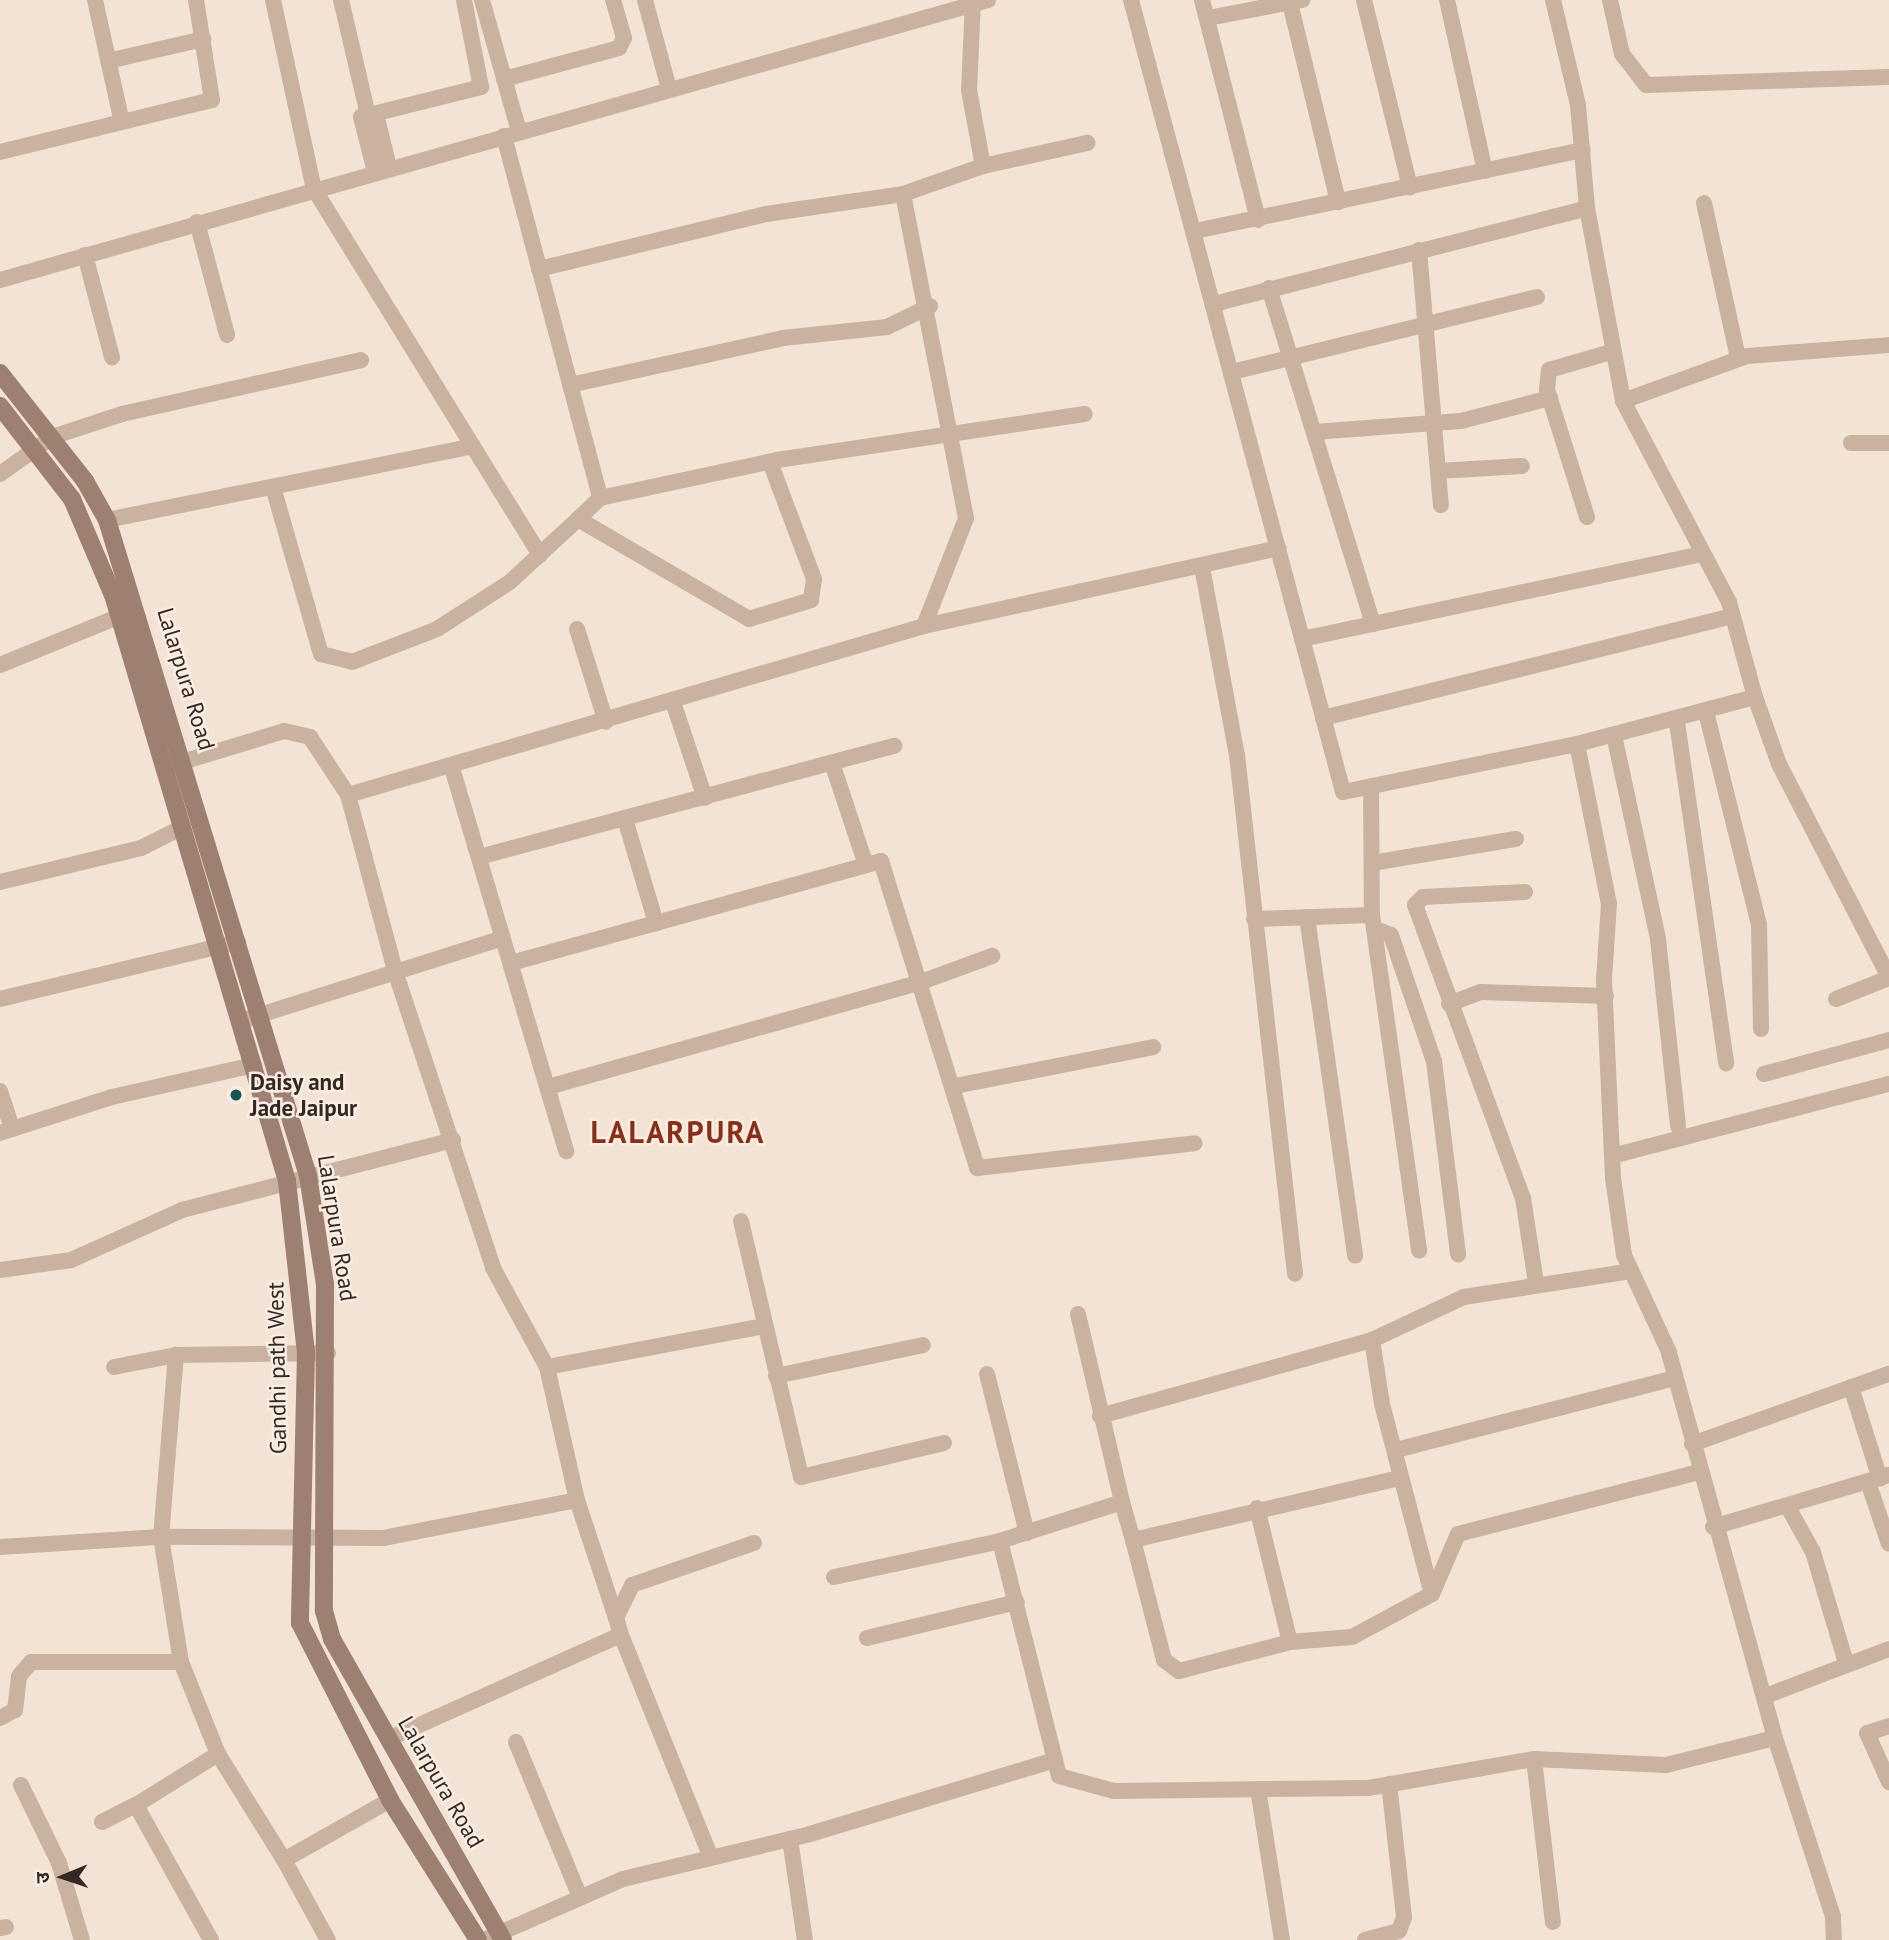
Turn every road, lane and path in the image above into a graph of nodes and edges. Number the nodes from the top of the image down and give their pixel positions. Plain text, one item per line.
1 (95, 0) edge
2 (196, 0) edge
3 (273, 0) edge
4 (341, 0) edge
5 (464, 0) edge
6 (482, 0) edge
7 (613, 0) edge
8 (645, 0) edge
9 (1131, 0) edge
10 (1202, 0) edge
11 (1364, 0) edge
12 (1447, 0) edge
13 (1553, 0) edge
14 (1610, 0) edge
15 (978, 1) edge
16 (1296, 1) edge
17 (1208, 18) junction
18 (203, 39) junction
19 (108, 61) junction
20 (1889, 77) edge
21 (504, 79) junction
22 (670, 89) junction
23 (368, 115) junction
24 (121, 118) junction
25 (511, 134) junction
26 (1087, 143) dead end
27 (1583, 150) junction
28 (0, 152) edge
29 (983, 166) junction
30 (382, 170) junction
31 (1485, 171) junction
32 (1410, 187) junction
33 (314, 189) junction
34 (903, 194) junction
35 (1338, 202) junction
36 (1704, 203) dead end
37 (1587, 208) junction
38 (1258, 220) junction
39 (197, 222) junction
40 (1195, 231) junction
41 (1419, 250) junction
42 (85, 255) junction
43 (539, 269) junction
44 (0, 280) edge
45 (1269, 288) junction
46 (1537, 297) dead end
47 (1214, 304) junction
48 (930, 306) junction
49 (1425, 324) junction
50 (227, 335) dead end
51 (1889, 345) edge
52 (1611, 352) junction
53 (112, 357) dead end
54 (1291, 357) junction
55 (1738, 358) junction
56 (361, 360) dead end
57 (1232, 372) junction
58 (0, 373) edge
59 (570, 385) junction
60 (1550, 398) junction
61 (1623, 401) junction
62 (0, 406) edge
63 (1085, 414) dead end
64 (1434, 423) junction
65 (1314, 432) junction
66 (954, 435) junction
67 (51, 437) junction
68 (1851, 443) dead end
69 (1889, 443) edge
70 (473, 446) junction
71 (34, 447) junction
72 (770, 462) junction
73 (1522, 466) dead end
74 (1438, 471) junction
75 (0, 474) edge
76 (273, 487) junction
77 (600, 498) junction
78 (1441, 505) dead end
79 (1587, 517) dead end
80 (578, 519) junction
81 (107, 520) junction
82 (1279, 548) junction
83 (1703, 554) junction
84 (540, 555) junction
85 (1202, 567) junction
86 (120, 616) junction
87 (1733, 616) junction
88 (1373, 624) junction
89 (924, 626) junction
90 (577, 629) dead end
91 (1302, 639) junction
92 (0, 665) edge
93 (1755, 697) junction
94 (673, 702) junction
95 (1706, 712) junction
96 (1323, 718) junction
97 (606, 722) junction
98 (1676, 722) junction
99 (1614, 735) junction
100 (1577, 744) junction
101 (894, 746) dead end
102 (186, 761) junction
103 (166, 766) junction
104 (833, 766) junction
105 (453, 768) junction
106 (1371, 786) junction
107 (348, 795) junction
108 (705, 798) junction
109 (625, 819) junction
110 (183, 827) junction
111 (1516, 839) dead end
112 (479, 857) junction
113 (1372, 863) junction
114 (866, 865) junction
115 (0, 882) edge
116 (1525, 892) dead end
117 (1307, 917) junction
118 (1254, 919) junction
119 (1373, 922) junction
120 (656, 923) junction
121 (499, 939) junction
122 (238, 942) junction
123 (220, 949) junction
124 (992, 956) dead end
125 (511, 963) junction
126 (396, 974) junction
127 (1889, 977) edge
128 (921, 982) junction
129 (1606, 996) junction
130 (0, 999) edge
131 (1836, 999) dead end
132 (1449, 1004) junction
133 (260, 1015) junction
134 (241, 1021) junction
135 (1761, 1029) dead end
136 (1889, 1040) edge
137 (1153, 1047) dead end
138 (1726, 1063) dead end
139 (254, 1065) junction
140 (1763, 1074) dead end
141 (1889, 1084) edge
142 (955, 1086) junction
143 (548, 1087) junction
144 (0, 1091) edge
145 (1678, 1126) dead end
146 (6, 1131) edge
147 (453, 1140) junction
148 (1195, 1143) dead end
149 (566, 1151) dead end
150 (1612, 1156) junction
151 (308, 1176) junction
152 (287, 1181) junction
153 (741, 1221) dead end
154 (1419, 1251) dead end
155 (1458, 1255) dead end
156 (1355, 1256) dead end
157 (0, 1270) edge
158 (1631, 1271) junction
159 (1295, 1273) dead end
160 (1536, 1283) junction
161 (1078, 1314) dead end
162 (763, 1326) junction
163 (1372, 1340) junction
164 (923, 1345) dead end
165 (306, 1353) junction
166 (328, 1353) junction
167 (176, 1355) junction
168 (114, 1367) dead end
169 (547, 1367) junction
170 (987, 1374) dead end
171 (1889, 1374) edge
172 (776, 1376) junction
173 (1675, 1378) junction
174 (1851, 1388) junction
175 (1100, 1416) junction
176 (944, 1443) dead end
177 (1692, 1444) junction
178 (1396, 1450) junction
179 (1699, 1472) junction
180 (1400, 1478) junction
181 (1879, 1479) edge
182 (577, 1500) junction
183 (1122, 1502) junction
184 (1788, 1507) junction
185 (1258, 1508) junction
186 (1713, 1527) junction
187 (1027, 1533) junction
188 (161, 1537) junction
189 (301, 1537) junction
190 (324, 1537) junction
191 (1133, 1540) junction
192 (1000, 1541) junction
193 (754, 1543) dead end
194 (1889, 1544) edge
195 (0, 1547) edge
196 (834, 1577) dead end
197 (1432, 1594) junction
198 (1017, 1602) junction
199 (616, 1618) junction
200 (621, 1635) junction
201 (867, 1638) dead end
202 (1290, 1642) junction
203 (1889, 1649) edge
204 (181, 1662) junction
205 (1846, 1663) junction
206 (1768, 1695) junction
207 (0, 1718) edge
208 (1889, 1726) edge
209 (1775, 1738) junction
210 (388, 1739) junction
211 (516, 1742) dead end
212 (218, 1754) junction
213 (1534, 1759) junction
214 (1055, 1760) junction
215 (1889, 1782) edge
216 (1389, 1784) junction
217 (20, 1785) dead end
218 (1258, 1789) junction
219 (390, 1800) junction
220 (136, 1805) junction
221 (102, 1822) dead end
222 (790, 1839) junction
223 (711, 1858) junction
224 (284, 1860) junction
225 (580, 1898) junction
226 (1553, 1922) dead end
227 (495, 1938) edge
228 (82, 1940) edge
229 (211, 1940) edge
230 (328, 1940) edge
231 (478, 1940) edge
232 (805, 1940) edge
233 (1282, 1940) edge
234 (1365, 1940) edge
235 (1835, 1940) edge

1 - 19 street
2 - 18 street
3 - 33 street
4 - 23 street
5 - 23 street
6 - 21 street
7 - 21 street
8 - 22 street
9 - 40 street
10 - 17 street
11 - 32 street
12 - 31 street
13 - 27 street
14 - 20 street
15 - 22 street
15 - 29 street
16 - 17 street
16 - 35 street
17 - 38 street
18 - 19 street
18 - 24 street
19 - 24 street
21 - 25 street
22 - 25 street
23 - 30 street
24 - 28 street
25 - 30 street
25 - 43 street
26 - 29 street
27 - 31 street
27 - 37 street
29 - 34 street
30 - 33 street
31 - 32 street
32 - 35 street
33 - 39 street
33 - 70 street
34 - 43 street
34 - 48 street
35 - 38 street
36 - 55 street
37 - 41 street
37 - 52 street
38 - 40 street
39 - 42 street
39 - 50 street
40 - 47 street
41 - 45 street
41 - 49 street
42 - 44 street
42 - 53 street
43 - 59 street
45 - 47 street
45 - 54 street
46 - 49 street
47 - 57 street
48 - 59 street
48 - 66 street
49 - 54 street
49 - 64 street
51 - 55 street
52 - 60 street
52 - 61 street
54 - 57 street
54 - 65 street
55 - 61 street
56 - 67 street
57 - 82 street
58 - 67 street, Lalarpura Road
59 - 77 street
60 - 64 street
60 - 79 street
61 - 83 street
62 - 71 street, Gandhi path West
63 - 66 street
64 - 65 street
64 - 74 street
65 - 88 street
66 - 72 street
66 - 89 street
67 - 71 street
67 - 81 street, Lalarpura Road
68 - 69 street
70 - 76 street
70 - 84 street
71 - 75 street
71 - 86 street, Gandhi path West
72 - 77 street
72 - 80 street
73 - 74 street
74 - 78 street
76 - 81 street
76 - 84 street
77 - 80 street
80 - 84 street
81 - 102 street, Lalarpura Road
82 - 85 street
82 - 91 street
83 - 87 street
83 - 88 street
85 - 89 street
85 - 118 street
86 - 92 street
86 - 103 street, Gandhi path West
87 - 93 street
87 - 96 street
88 - 91 street
89 - 94 street
90 - 97 street
91 - 96 street
93 - 95 street
93 - 127 street
94 - 97 street
94 - 108 street
95 - 98 street
95 - 135 street
96 - 106 street
97 - 105 street
98 - 99 street
98 - 138 street
99 - 100 street
99 - 145 street
100 - 106 street
100 - 129 street
101 - 104 street
102 - 103 street
102 - 107 street
102 - 122 street, Lalarpura Road
103 - 110 street, Gandhi path West
104 - 108 street
104 - 114 street
105 - 107 street
105 - 112 street
106 - 113 street
107 - 126 street
108 - 109 street
109 - 112 street
109 - 120 street
110 - 115 street
110 - 123 street, Gandhi path West
111 - 113 street
112 - 121 street
113 - 119 street
114 - 120 street
114 - 128 street
116 - 132 street
117 - 118 street
117 - 119 street
117 - 156 street
118 - 159 street
119 - 154 street
119 - 155 street
120 - 125 street
121 - 125 street
121 - 126 street
122 - 123 street
122 - 133 street, Lalarpura Road
123 - 130 street
123 - 134 street, Gandhi path West
124 - 128 street
125 - 143 street
126 - 133 street
126 - 147 street
127 - 131 street
128 - 142 street
128 - 143 street
129 - 132 street
129 - 150 street
132 - 160 street
133 - 134 street
133 - 151 street, Lalarpura Road
134 - 139 street, Gandhi path West
136 - 140 street
137 - 142 street
139 - 146 street
139 - 152 street, Gandhi path West
141 - 150 street
142 - 148 street
143 - 149 street
144 - 146 street
147 - 151 street
147 - 169 street
150 - 158 street
151 - 152 street
151 - 166 street, Lalarpura Road
152 - 157 street
152 - 165 street, Gandhi path West
153 - 162 street
158 - 160 street
158 - 173 street
160 - 163 street
161 - 175 street
162 - 169 street
162 - 172 street
163 - 175 street
163 - 178 street
164 - 172 street
165 - 166 street
165 - 167 street
165 - 189 street, Gandhi path West
166 - 190 street, Lalarpura Road
167 - 168 street
167 - 188 street
169 - 182 street
170 - 187 street
171 - 174 street
172 - 176 street
173 - 177 street
173 - 178 street
174 - 177 street
174 - 181 street
175 - 183 street
177 - 179 street
178 - 180 street
179 - 186 street
179 - 197 street
180 - 185 street
180 - 197 street
181 - 184 street
181 - 194 street
182 - 190 street
182 - 199 street
183 - 187 street
183 - 191 street
184 - 186 street
184 - 205 street
185 - 191 street
185 - 202 street
186 - 206 street
187 - 192 street
188 - 189 street
188 - 195 street
188 - 204 street
189 - 190 street
189 - 219 street, Gandhi path West
190 - 210 street, Lalarpura Road
191 - 202 street
192 - 196 street
192 - 198 street
193 - 199 street
197 - 202 street
198 - 201 street
198 - 214 street
199 - 200 street
200 - 210 street
200 - 223 street
203 - 205 street
204 - 207 street
204 - 212 street
205 - 206 street
206 - 209 street
208 - 215 street
209 - 213 street
209 - 235 street
210 - 227 street, Lalarpura Road
211 - 225 street
212 - 220 street
212 - 224 street
213 - 216 street
213 - 226 street
214 - 218 street
214 - 222 street
216 - 218 street
216 - 234 street
217 - 228 street
218 - 233 street
219 - 224 street
219 - 231 street, Gandhi path West
220 - 221 street
220 - 229 street
222 - 223 street
222 - 232 street
223 - 225 street
224 - 230 street
225 - 227 street

